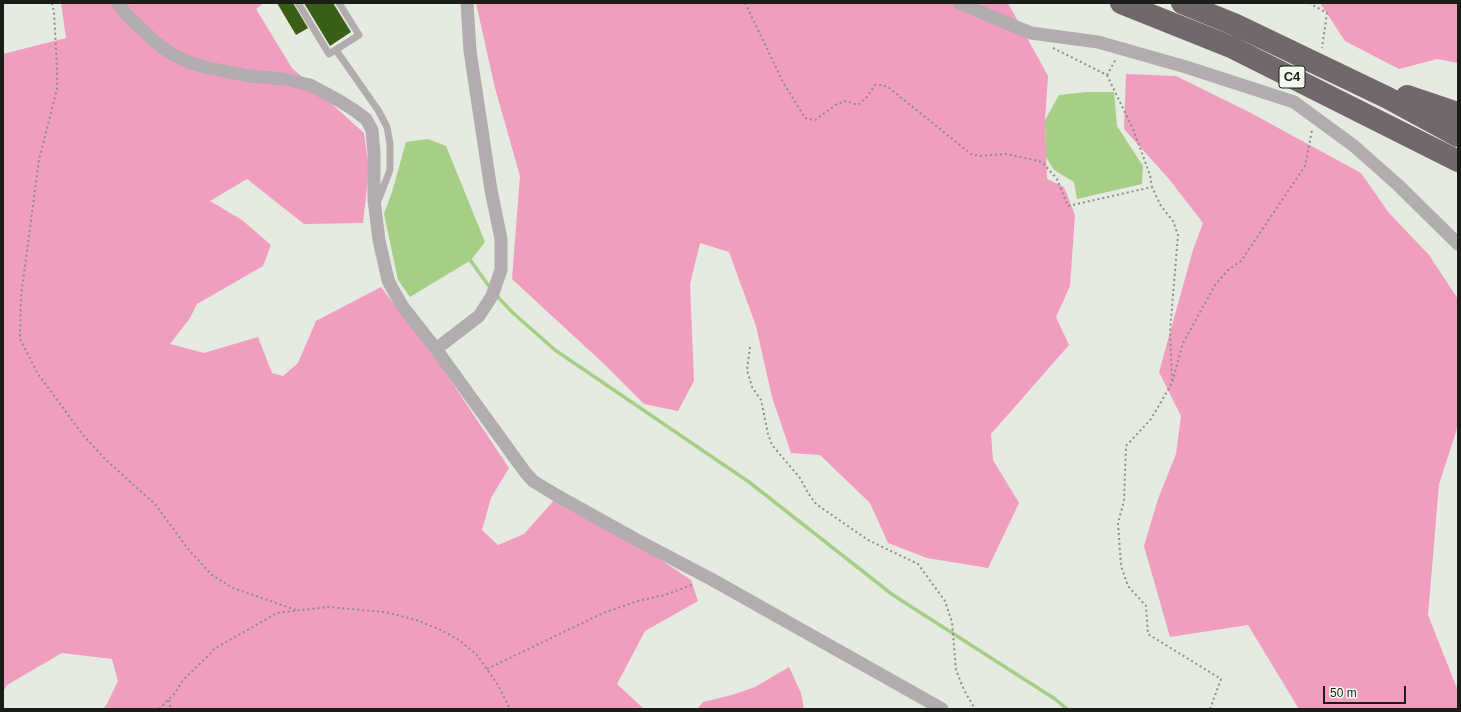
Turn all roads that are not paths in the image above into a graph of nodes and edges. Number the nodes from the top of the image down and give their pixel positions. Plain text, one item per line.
1 (118, 3) edge
2 (298, 3) edge
3 (339, 3) edge
4 (466, 3) edge
5 (959, 3) edge
6 (1121, 3) edge
7 (1182, 3) edge
8 (1236, 25) junction
9 (336, 50) junction
10 (1458, 113) edge
11 (1386, 124) junction
12 (1458, 136) edge
13 (1458, 161) edge
14 (1458, 174) edge
15 (375, 211) junction
16 (1458, 244) edge
17 (436, 349) junction
18 (942, 709) edge

1 - 15 street
2 - 9 lane
3 - 9 lane
4 - 17 street
5 - 16 street
6 - 11 highway, C4
7 - 8 highway, C4
8 - 10 highway
8 - 12 highway, C4
9 - 15 lane
11 - 13 highway, C4
11 - 14 highway
15 - 17 street
17 - 18 street

